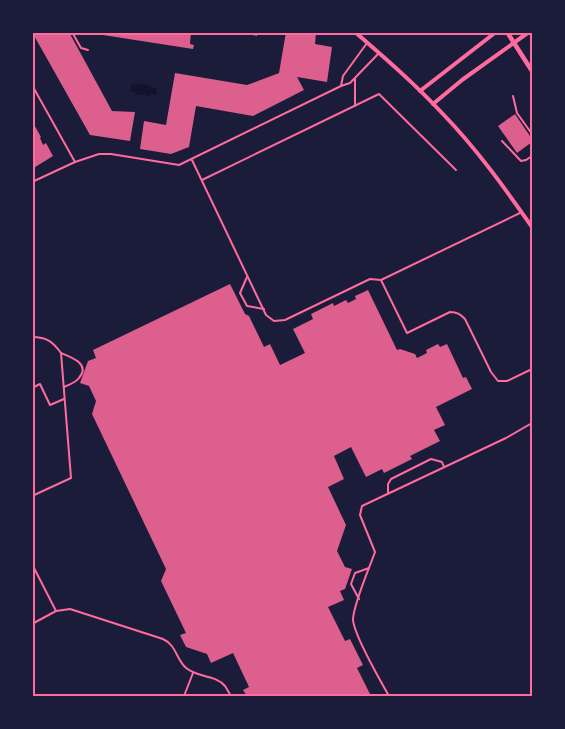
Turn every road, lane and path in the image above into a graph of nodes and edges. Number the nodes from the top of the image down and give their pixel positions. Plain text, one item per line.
1 (72, 32) edge
2 (355, 32) edge
3 (496, 32) edge
4 (507, 32) edge
5 (531, 33) edge
6 (367, 43) junction
7 (514, 43) junction
8 (88, 50) dead end
9 (379, 53) junction
10 (532, 71) edge
11 (355, 78) junction
12 (32, 85) edge
13 (341, 86) junction
14 (420, 91) junction
15 (512, 96) dead end
16 (433, 104) junction
17 (355, 106) junction
18 (532, 134) edge
19 (502, 141) dead end
20 (532, 156) edge
21 (192, 160) junction
22 (74, 162) junction
23 (456, 170) dead end
24 (202, 180) junction
25 (32, 182) edge
26 (522, 212) junction
27 (532, 227) edge
28 (248, 276) junction
29 (381, 280) junction
30 (264, 309) junction
31 (32, 337) edge
32 (61, 353) junction
33 (532, 368) edge
34 (64, 387) junction
35 (32, 388) edge
36 (65, 398) junction
37 (532, 423) edge
38 (444, 467) junction
39 (388, 493) junction
40 (32, 496) edge
41 (32, 564) edge
42 (370, 568) junction
43 (358, 599) junction
44 (56, 610) junction
45 (32, 624) edge
46 (193, 672) junction
47 (184, 696) edge
48 (231, 696) edge
49 (389, 696) edge

1 - 8 lane
2 - 6 street
3 - 14 street
4 - 7 street
5 - 7 street
6 - 9 street
6 - 13 lane
7 - 10 street
7 - 16 street
9 - 11 lane
9 - 14 street
11 - 13 lane
11 - 17 lane
12 - 22 lane
13 - 21 lane
14 - 16 street
15 - 18 lane
16 - 26 street
17 - 23 lane
17 - 24 lane
19 - 20 lane
21 - 22 lane
21 - 24 lane
22 - 25 lane
24 - 28 lane
26 - 27 street
26 - 29 lane
28 - 30 lane
28 - 30 lane
29 - 30 lane
29 - 33 lane
31 - 32 lane
32 - 34 lane
32 - 34 lane
34 - 36 lane
35 - 36 lane
36 - 40 lane
37 - 38 lane
38 - 39 lane
38 - 39 lane
39 - 42 lane
41 - 44 lane
42 - 43 lane
42 - 43 lane
43 - 49 lane
44 - 45 lane
44 - 46 lane
46 - 47 lane
46 - 48 lane

